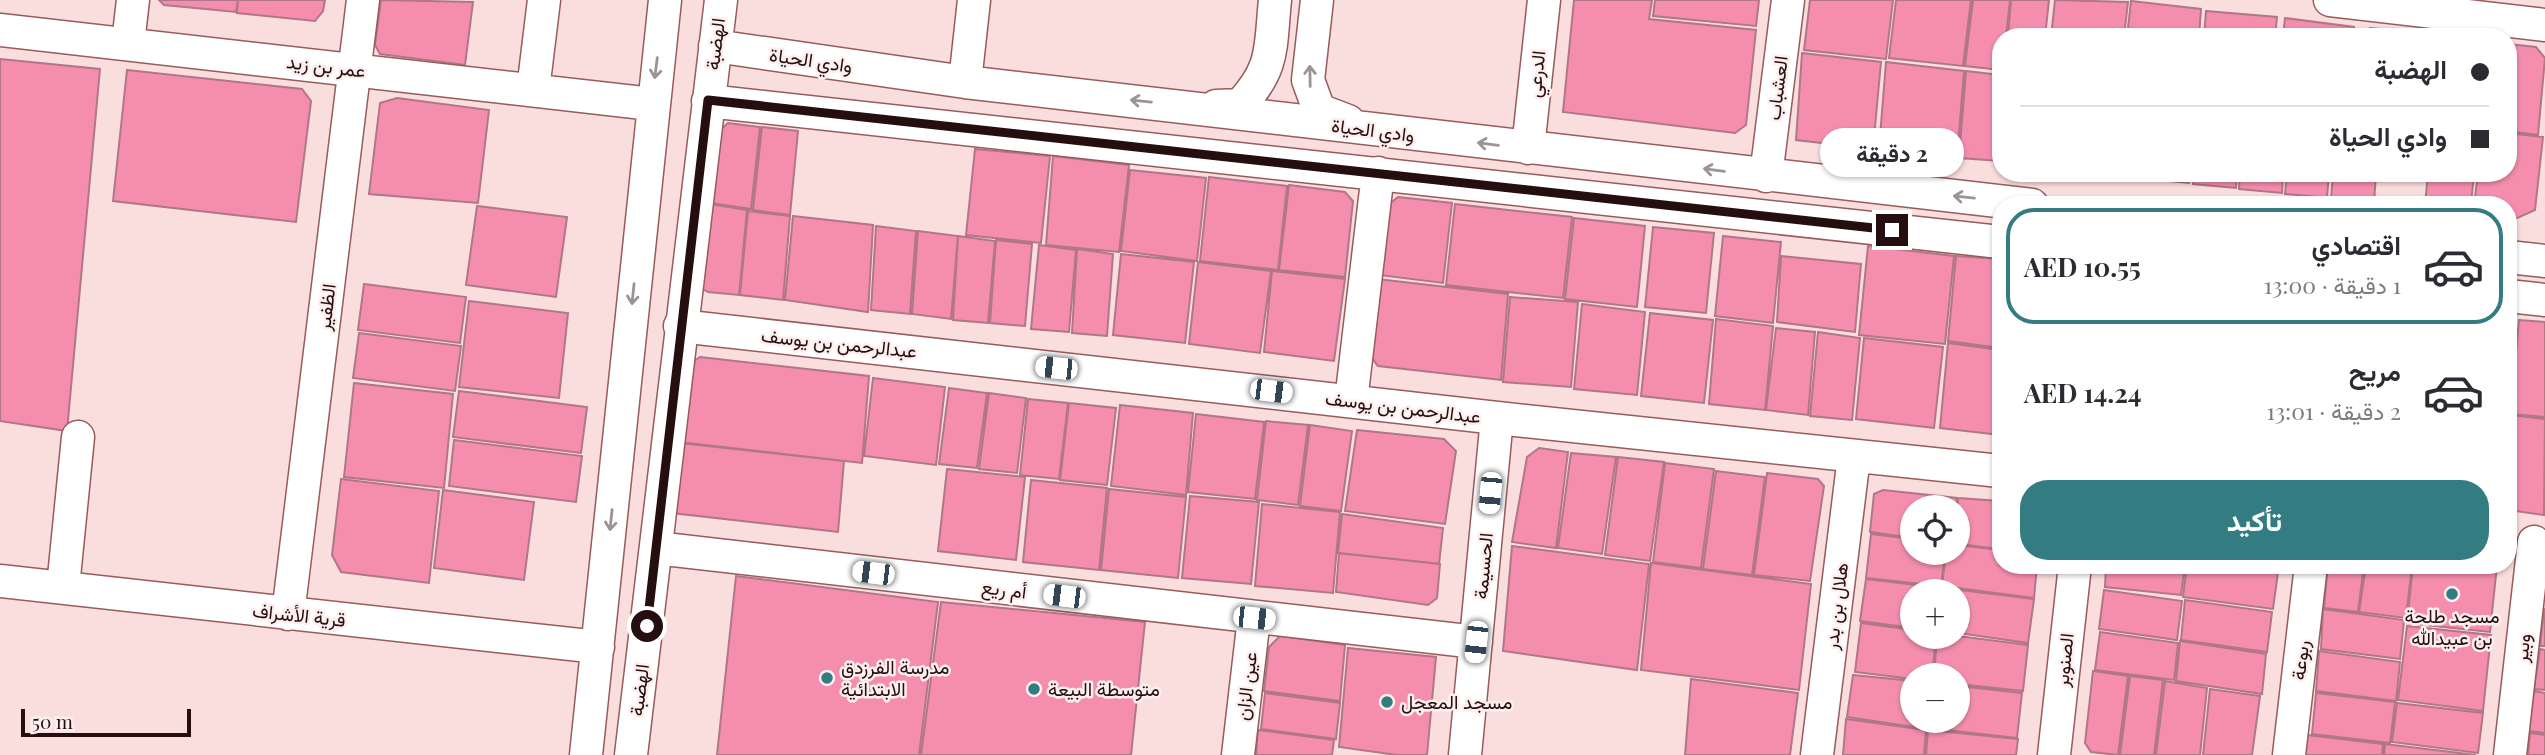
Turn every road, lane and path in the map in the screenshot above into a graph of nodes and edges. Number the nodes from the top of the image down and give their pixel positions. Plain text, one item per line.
1 (133, 0) edge
2 (363, 0) edge
3 (544, 0) edge
4 (665, 0) edge
5 (721, 0) edge
6 (974, 0) edge
7 (1275, 0) edge
8 (1317, 0) edge
9 (1544, 0) edge
10 (1788, 0) edge
11 (2330, 0) edge
12 (2545, 25) edge
13 (0, 30) edge
14 (128, 43) junction
15 (715, 46) junction
16 (815, 61) junction
17 (355, 69) junction
18 (965, 82) junction
19 (533, 90) junction
20 (708, 100) junction
21 (652, 104) junction
22 (1193, 106) junction
23 (811, 111) junction
24 (1372, 130) junction
25 (1528, 148) junction
26 (1378, 173) junction
27 (1766, 176) junction
28 (1992, 201) edge
29 (1992, 241) edge
30 (2517, 258) edge
31 (2545, 261) edge
32 (2517, 297) edge
33 (2545, 300) edge
34 (680, 326) junction
35 (1351, 401) junction
36 (1497, 418) junction
37 (78, 437) dead end
38 (1854, 457) junction
39 (1992, 470) edge
40 (2529, 541) edge
41 (656, 548) junction
42 (2073, 574) edge
43 (2310, 574) edge
44 (0, 581) edge
45 (63, 587) junction
46 (288, 614) junction
47 (1254, 618) junction
48 (1476, 642) junction
49 (598, 647) junction
50 (586, 755) edge
51 (631, 755) edge
52 (1238, 755) edge
53 (1465, 755) edge
54 (1817, 755) edge
55 (2054, 755) edge
56 (2289, 755) edge
57 (2510, 755) edge

1 - 14 street
2 - 17 street, الظفير
3 - 19 street
4 -> 21 street
5 - 15 street, الهضبة
6 - 18 street
7 - 22 street
24 -> 8 street
9 - 25 street, الدرعي
10 - 27 street, العشباب
11 - 12 street
13 - 14 street, عمر بن زيد
14 - 17 street, عمر بن زيد
15 - 16 street, وادي الحياة
15 - 20 street, الهضبة
16 - 18 street, وادي الحياة
16 - 23 street
17 - 19 street, عمر بن زيد
17 - 46 street, الظفير
22 -> 18 street, وادي الحياة
19 - 21 street, عمر بن زيد
20 - 23 street
20 - 34 street, الهضبة
21 -> 49 street
22 - 24 street, وادي الحياة
23 - 26 street
25 -> 24 street, وادي الحياة
27 -> 25 street, وادي الحياة
26 - 29 street
26 - 35 street
28 -> 27 street, وادي الحياة
30 - 31 street
32 - 33 street
34 - 35 street, عبدالرحمن بن يوسف
34 - 41 street, الهضبة
35 - 36 street, عبدالرحمن بن يوسف
36 - 38 street, عبدالرحمن بن يوسف
36 - 48 street, الحسيمة
37 - 45 street
38 - 39 street, عبدالرحمن بن يوسف
38 - 54 street, هلال بن بدر
40 - 57 street, وبير
41 - 47 street, أم ريع
41 - 51 street, الهضبة
42 - 55 street, الصنوبر
43 - 56 street, ربوعة
44 - 45 street, قرية الأشراف
45 - 46 street, قرية الأشراف
46 - 49 street, قرية الأشراف
47 - 48 street, أم ريع
47 - 52 street, عين الزان
48 - 53 street, الحسيمة
49 - 50 street

